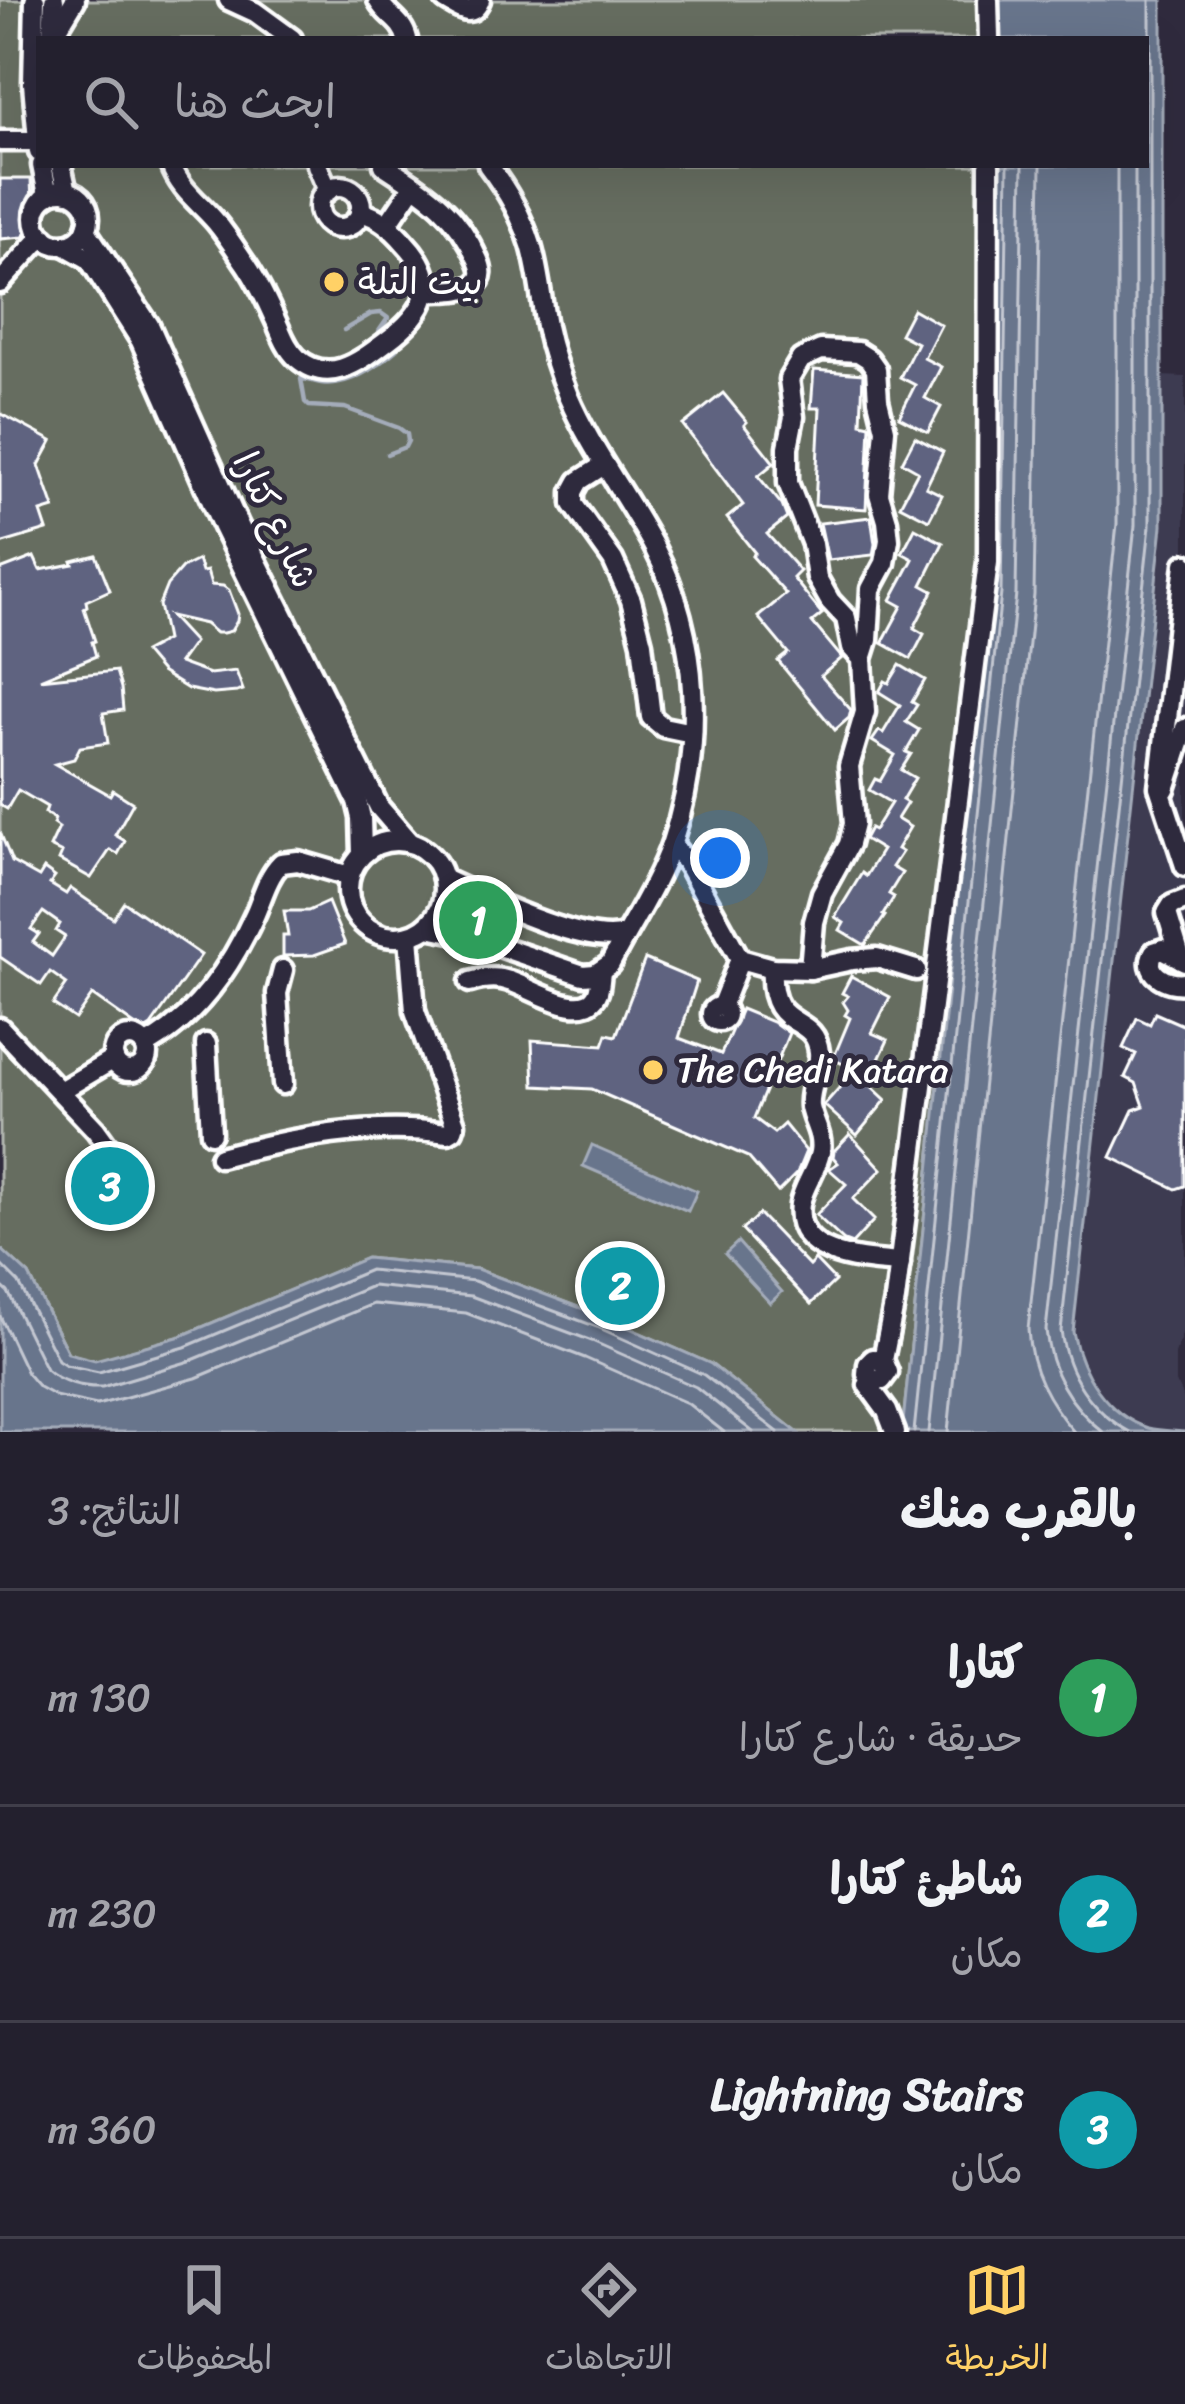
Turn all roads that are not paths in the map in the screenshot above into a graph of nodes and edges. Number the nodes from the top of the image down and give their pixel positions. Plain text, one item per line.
1 (34, 0) edge
2 (54, 0) edge
3 (75, 0) edge
4 (229, 0) edge
5 (378, 0) edge
6 (446, 0) edge
7 (480, 0) edge
8 (988, 0) edge
9 (251, 6) edge
10 (52, 36) edge
11 (53, 36) edge
12 (288, 36) edge
13 (405, 36) edge
14 (988, 36) edge
15 (36, 116) edge
16 (0, 141) edge
17 (36, 147) edge
18 (44, 168) edge
19 (61, 168) edge
20 (172, 168) edge
21 (318, 168) edge
22 (388, 168) edge
23 (490, 168) edge
24 (989, 168) edge
25 (414, 185) junction
26 (328, 190) junction
27 (57, 194) junction
28 (360, 212) junction
29 (88, 224) junction
30 (387, 224) junction
31 (55, 241) junction
32 (0, 283) edge
33 (426, 292) junction
34 (604, 465) junction
35 (1185, 564) edge
36 (1180, 620) junction
37 (862, 659) junction
38 (1185, 660) edge
39 (1176, 715) edge
40 (1185, 728) edge
41 (692, 733) junction
42 (1180, 768) edge
43 (1162, 799) junction
44 (410, 843) junction
45 (672, 844) junction
46 (362, 854) junction
47 (1185, 864) edge
48 (349, 876) junction
49 (442, 879) junction
50 (1185, 900) edge
51 (569, 932) junction
52 (415, 933) junction
53 (624, 935) junction
54 (740, 959) junction
55 (1183, 960) edge
56 (556, 967) junction
57 (772, 968) junction
58 (810, 969) junction
59 (938, 969) junction
60 (283, 970) dead end
61 (601, 972) junction
62 (470, 982) dead end
63 (1185, 983) edge
64 (722, 1007) dead end
65 (0, 1028) edge
66 (206, 1044) dead end
67 (283, 1084) dead end
68 (60, 1091) junction
69 (212, 1133) dead end
70 (220, 1156) dead end
71 (125, 1171) dead end
72 (900, 1263) junction
73 (895, 1432) edge

1 - 15 street
2 - 10 street
3 - 11 street
4 - 9 street
5 - 13 street
6 - 7 street
8 - 14 street
9 - 12 street
16 - 17 street
18 - 27 street
19 - 27 street
20 - 33 street
21 - 26 street
22 - 25 street
23 - 34 street
24 - 59 street
25 - 30 street
25 - 33 street
26 - 28 street
26 - 28 street
27 - 29 street
27 - 31 street
28 - 30 street
29 - 31 street
29 - 44 street, شارع كتارا
30 - 33 street
31 - 32 street
31 - 46 street, شارع كتارا
34 - 41 street
34 - 41 street
35 - 36 street
36 - 38 street
36 - 39 street
37 - 37 street
37 - 58 street
39 - 43 street
40 - 42 street
41 - 45 street
42 - 43 street
43 - 47 street
44 - 46 street
44 - 49 street
45 - 53 street
45 - 54 street
46 - 48 street
48 - 52 street
48 - 68 street
49 - 51 street
49 - 52 street
50 - 55 street
51 - 53 street
51 - 56 street
52 - 56 street
52 - 70 street
53 - 61 street
54 - 57 street
54 - 64 street
55 - 63 street
56 - 61 street
57 - 58 street
57 - 72 street
58 - 59 street
59 - 72 street
60 - 67 street
61 - 62 street
65 - 68 street
66 - 69 street
68 - 71 street
72 - 73 street

